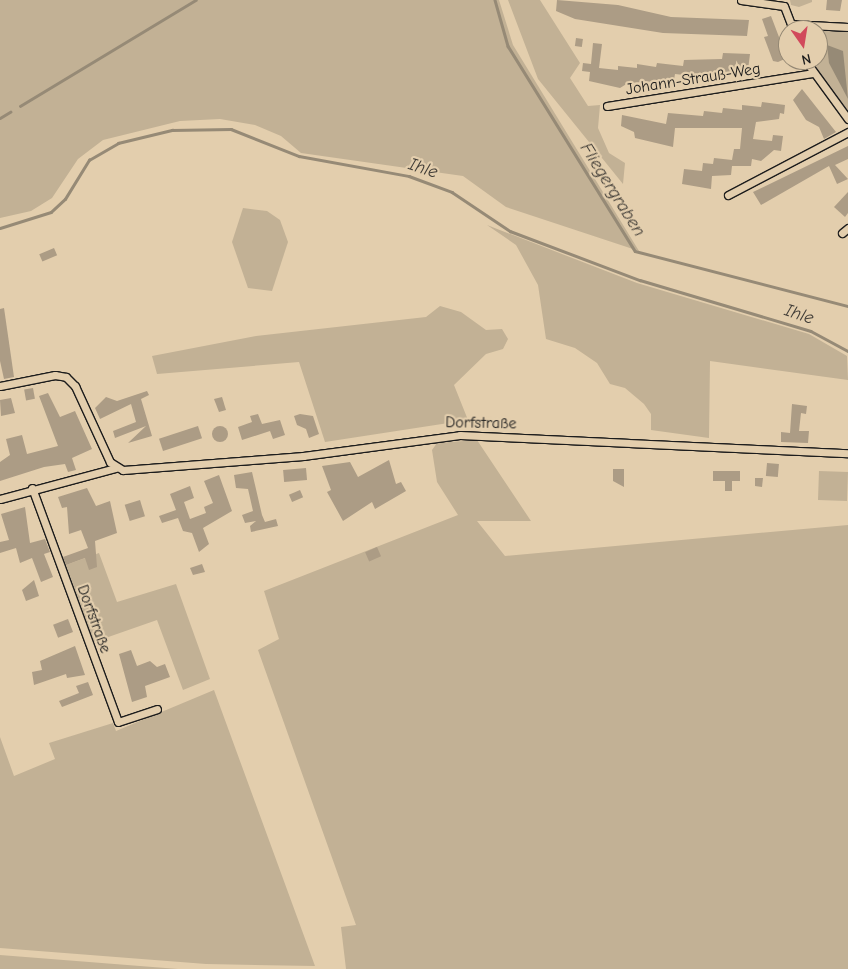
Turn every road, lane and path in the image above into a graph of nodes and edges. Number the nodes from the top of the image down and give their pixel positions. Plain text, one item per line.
1 (741, 0) edge
2 (789, 20) edge
3 (828, 27) edge
4 (848, 27) edge
5 (810, 70) edge
6 (812, 73) junction
7 (607, 106) dead end
8 (848, 119) edge
9 (848, 132) edge
10 (728, 194) dead end
11 (848, 228) edge
12 (842, 233) dead end
13 (0, 386) edge
14 (848, 453) edge
15 (116, 468) junction
16 (32, 488) junction
17 (0, 499) edge
18 (156, 709) dead end

1 - 2 street
3 - 4 street
5 - 6 street
6 - 7 street, Johann-Strauß-Weg
6 - 8 street
9 - 10 street
11 - 12 street
13 - 15 street
14 - 15 street, Dorfstraße
15 - 16 street, Dorfstraße
16 - 17 street, Dorfstraße
16 - 18 street, Dorfstraße

